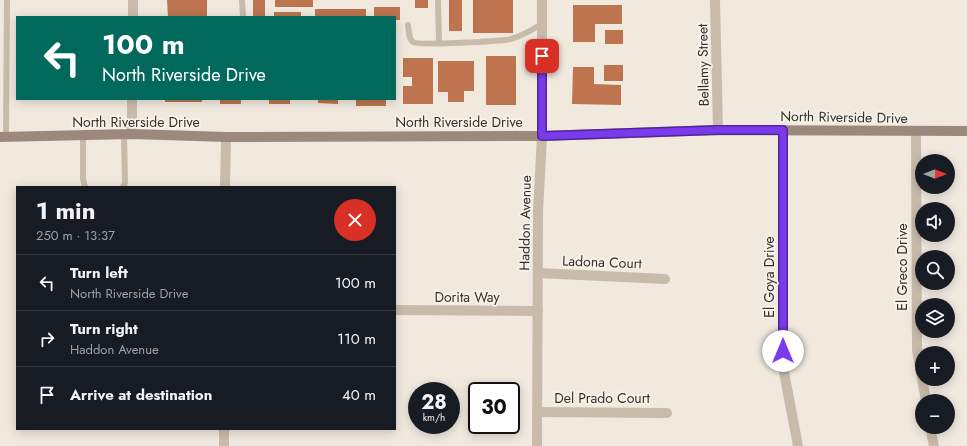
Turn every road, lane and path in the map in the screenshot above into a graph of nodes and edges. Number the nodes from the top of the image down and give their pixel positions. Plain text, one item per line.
1 (7, 0) edge
2 (133, 0) edge
3 (242, 0) edge
4 (438, 0) edge
5 (542, 0) edge
6 (715, 0) edge
7 (133, 16) edge
8 (243, 16) edge
9 (542, 24) junction
10 (408, 25) dead end
11 (439, 43) junction
12 (132, 100) edge
13 (3, 101) edge
14 (718, 130) junction
15 (783, 130) junction
16 (967, 131) edge
17 (916, 132) junction
18 (128, 134) junction
19 (83, 135) junction
20 (542, 136) junction
21 (3, 137) edge
22 (226, 137) junction
23 (84, 186) edge
24 (124, 186) edge
25 (225, 186) edge
26 (538, 273) junction
27 (665, 279) dead end
28 (396, 310) edge
29 (538, 311) junction
30 (925, 394) edge
31 (537, 412) junction
32 (667, 412) dead end
33 (224, 430) edge
34 (931, 434) edge
35 (224, 446) edge
36 (538, 446) edge
37 (798, 446) edge
38 (934, 446) edge

1 - 13 lane
2 - 7 street
3 - 8 lane
4 - 11 lane
5 - 9 street, Haddon Avenue
6 - 14 street, Bellamy Street
9 - 11 lane
9 - 20 street, Haddon Avenue
10 - 11 lane
12 - 18 street
13 - 21 lane
14 - 15 street, North Riverside Drive
14 - 20 street, North Riverside Drive
15 - 17 street, North Riverside Drive
15 - 37 street, El Goya Drive
16 - 17 street, North Riverside Drive
17 - 30 street, El Greco Drive
18 - 19 street, North Riverside Drive
18 - 22 street, North Riverside Drive
18 - 24 lane
19 - 21 street, North Riverside Drive
19 - 23 lane
20 - 22 street, North Riverside Drive
20 - 26 street, Haddon Avenue
22 - 25 street
26 - 27 street, Ladona Court
26 - 29 street, Haddon Avenue
28 - 29 street, Dorita Way
29 - 31 street, Haddon Avenue
31 - 32 street, Del Prado Court
31 - 36 street, Haddon Avenue
33 - 35 street
34 - 38 street

